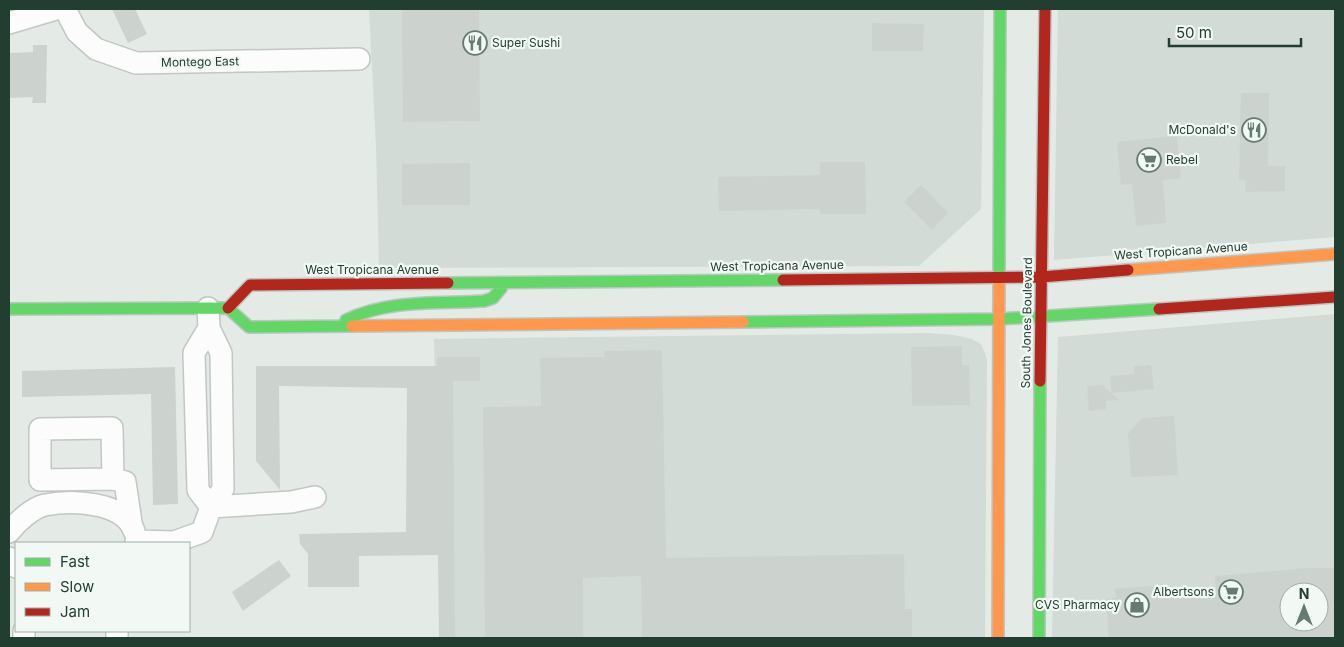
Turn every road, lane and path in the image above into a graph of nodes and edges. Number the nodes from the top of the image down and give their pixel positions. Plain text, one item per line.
1 (56, 9) edge
2 (65, 9) edge
3 (1000, 9) edge
4 (1045, 9) edge
5 (9, 22) edge
6 (359, 59) dead end
7 (1335, 254) edge
8 (999, 277) junction
9 (1041, 277) junction
10 (504, 283) junction
11 (1335, 297) edge
12 (9, 309) edge
13 (215, 315) junction
14 (1040, 317) junction
15 (999, 319) junction
16 (337, 326) junction
17 (113, 479) dead end
18 (316, 497) dead end
19 (211, 507) junction
20 (9, 532) edge
21 (134, 535) edge
22 (998, 638) edge
23 (1039, 638) edge

1 - 5 street
2 - 6 street, Montego East
3 - 8 main road
4 - 9 main road, South Jones Boulevard
7 - 9 main road, West Tropicana Avenue
8 - 9 main road, West Tropicana Avenue
8 - 10 main road, West Tropicana Avenue
8 - 15 main road
9 - 14 main road, South Jones Boulevard
10 - 13 main road, West Tropicana Avenue
10 - 16 main road
11 - 14 main road
12 - 13 main road
13 - 16 main road
13 - 19 street
14 - 15 main road
14 - 23 main road, South Jones Boulevard
15 - 16 main road
15 - 22 main road
17 - 21 street
18 - 19 street
19 - 21 street
20 - 21 street

